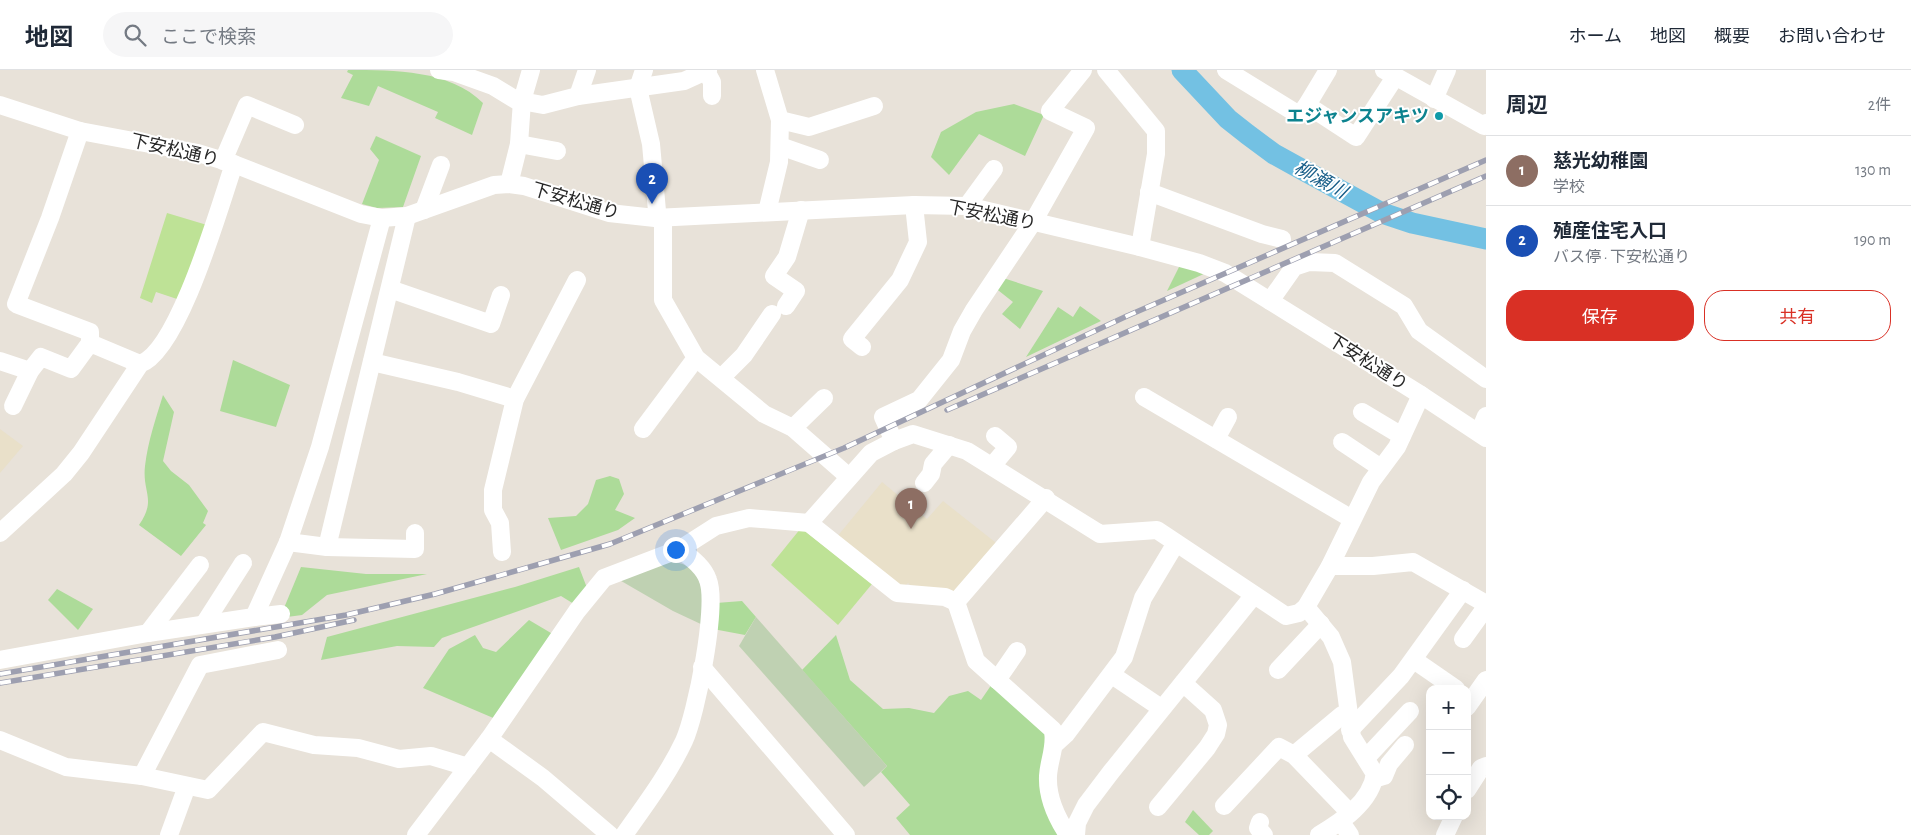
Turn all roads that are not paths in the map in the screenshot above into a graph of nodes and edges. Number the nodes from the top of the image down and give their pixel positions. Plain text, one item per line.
1 (531, 70) edge
2 (587, 70) edge
3 (644, 70) edge
4 (707, 70) edge
5 (765, 70) edge
6 (1083, 70) edge
7 (1106, 70) edge
8 (1226, 70) edge
9 (1328, 70) edge
10 (1447, 70) edge
11 (450, 71) edge
12 (1389, 74) edge
13 (638, 88) junction
14 (578, 96) junction
15 (712, 96) dead end
16 (1434, 100) junction
17 (522, 101) junction
18 (0, 105) edge
19 (1306, 105) junction
20 (874, 106) dead end
21 (780, 120) junction
22 (1486, 123) edge
23 (295, 125) dead end
24 (80, 130) junction
25 (519, 144) junction
26 (780, 146) junction
27 (557, 151) dead end
28 (820, 160) dead end
29 (228, 163) junction
30 (441, 165) dead end
31 (994, 169) dead end
32 (509, 184) junction
33 (1149, 192) junction
34 (914, 205) junction
35 (967, 206) junction
36 (424, 210) junction
37 (801, 210) junction
38 (767, 212) junction
39 (407, 216) junction
40 (382, 218) junction
41 (659, 218) junction
42 (1034, 222) junction
43 (1282, 239) dead end
44 (1140, 247) junction
45 (577, 280) dead end
46 (390, 289) junction
47 (501, 295) dead end
48 (1270, 302) junction
49 (90, 343) junction
50 (862, 346) dead end
51 (696, 358) junction
52 (0, 361) edge
53 (372, 362) junction
54 (140, 364) junction
55 (30, 371) junction
56 (721, 378) junction
57 (1486, 379) edge
58 (1421, 394) junction
59 (1144, 397) dead end
60 (824, 398) dead end
61 (515, 399) junction
62 (13, 406) dead end
63 (1362, 412) dead end
64 (1486, 416) edge
65 (1228, 418) dead end
66 (793, 428) junction
67 (644, 429) dead end
68 (995, 436) dead end
69 (1402, 436) junction
70 (1482, 436) edge
71 (1216, 439) junction
72 (894, 441) junction
73 (1342, 442) dead end
74 (949, 445) junction
75 (992, 466) junction
76 (1381, 468) junction
77 (849, 477) junction
78 (924, 483) dead end
79 (1046, 498) junction
80 (1352, 519) junction
81 (809, 523) junction
82 (0, 533) edge
83 (415, 533) dead end
84 (288, 542) junction
85 (1176, 543) junction
86 (327, 547) junction
87 (680, 549) junction
88 (502, 552) dead end
89 (243, 563) dead end
90 (200, 565) dead end
91 (1330, 566) junction
92 (1463, 590) junction
93 (1254, 595) junction
94 (956, 602) junction
95 (1486, 606) edge
96 (1306, 607) junction
97 (281, 614) dead end
98 (254, 617) junction
99 (204, 624) junction
100 (1321, 624) junction
101 (148, 633) junction
102 (1463, 639) dead end
103 (278, 650) dead end
104 (1017, 651) dead end
105 (0, 660) edge
106 (1414, 660) junction
107 (702, 667) junction
108 (1278, 670) dead end
109 (1112, 675) junction
110 (997, 680) junction
111 (1486, 680) edge
112 (1182, 682) junction
113 (1450, 685) edge
114 (1471, 699) edge
115 (1161, 708) junction
116 (1348, 712) junction
117 (1410, 712) dead end
118 (1350, 730) junction
119 (489, 739) junction
120 (0, 740) edge
121 (1055, 744) junction
122 (1405, 745) dead end
123 (1294, 755) junction
124 (1366, 758) junction
125 (1486, 766) edge
126 (468, 767) junction
127 (142, 776) junction
128 (1374, 779) junction
129 (1471, 784) edge
130 (187, 786) junction
131 (1224, 806) dead end
132 (1158, 807) dead end
133 (1452, 820) edge
134 (1347, 823) edge
135 (839, 833) edge
136 (169, 835) edge
137 (416, 835) edge
138 (610, 835) edge
139 (624, 835) edge
140 (1068, 835) edge
141 (1076, 835) edge
142 (1319, 835) edge
143 (1445, 835) edge

1 - 17 street
2 - 14 street
3 - 13 street
4 - 13 street
4 - 15 street
5 - 21 street
6 - 42 street
7 - 33 street
8 - 19 street
9 - 19 street
10 - 16 street
11 - 17 street
12 - 16 street
12 - 19 street
13 - 14 street
13 - 41 street
14 - 17 street
16 - 22 street
17 - 25 street
18 - 24 street, 下安松通り
20 - 21 street
21 - 26 street
23 - 29 street
24 - 29 street, 下安松通り
24 - 49 street
25 - 27 street
25 - 32 street
26 - 28 street
26 - 38 street
29 - 40 street, 下安松通り
29 - 54 street
30 - 36 street
31 - 35 street
32 - 36 street, 下安松通り
32 - 41 street, 下安松通り
33 - 43 street
33 - 44 street
34 - 35 street, 下安松通り
34 - 37 street, 下安松通り
34 - 50 street
35 - 42 street, 下安松通り
36 - 39 street, 下安松通り
37 - 38 street, 下安松通り
37 - 56 street
38 - 41 street, 下安松通り
39 - 40 street, 下安松通り
39 - 46 street
40 - 84 street
41 - 51 street
42 - 44 street, 下安松通り
42 - 72 street
44 - 48 street, 下安松通り
45 - 61 street
46 - 47 street
46 - 53 street
48 - 57 street
48 - 58 street, 下安松通り
49 - 54 street
49 - 55 street
51 - 56 street
51 - 67 street
52 - 55 street
53 - 61 street
53 - 86 street
54 - 82 street
55 - 62 street
56 - 66 street
58 - 69 street
58 - 70 street, 下安松通り
59 - 71 street
60 - 66 street
61 - 88 street
63 - 69 street
64 - 70 street
65 - 71 street
66 - 77 street
68 - 75 street
69 - 76 street
71 - 80 street
72 - 74 street
72 - 77 street
73 - 76 street
74 - 75 street
74 - 78 street
75 - 79 street
76 - 80 street
77 - 81 street
79 - 85 street
79 - 94 street
80 - 91 street
81 - 87 street
81 - 94 street
83 - 86 street
84 - 86 street
84 - 98 street
85 - 93 street
85 - 109 street
87 - 107 street
87 - 119 street
89 - 99 street
90 - 101 street
91 - 92 street
91 - 96 street
92 - 95 street
92 - 106 street
93 - 96 street
93 - 112 street
94 - 110 street
95 - 102 street
96 - 100 street
97 - 98 street
98 - 99 street
99 - 101 street
100 - 108 street
100 - 116 street
101 - 105 street
103 - 127 street
104 - 110 street
106 - 113 street
106 - 118 street
107 - 135 street
107 - 139 street
109 - 115 street
109 - 121 street
110 - 121 street
111 - 114 street
112 - 115 street
112 - 132 street
115 - 141 street
116 - 118 street
116 - 123 street
117 - 124 street
118 - 124 street
119 - 126 street
119 - 138 street
120 - 127 street
121 - 140 street
122 - 128 street
123 - 131 street
123 - 134 street
124 - 128 street
125 - 129 street
126 - 130 street
126 - 137 street
127 - 130 street
128 - 134 street
130 - 136 street
133 - 143 street
134 - 142 street

